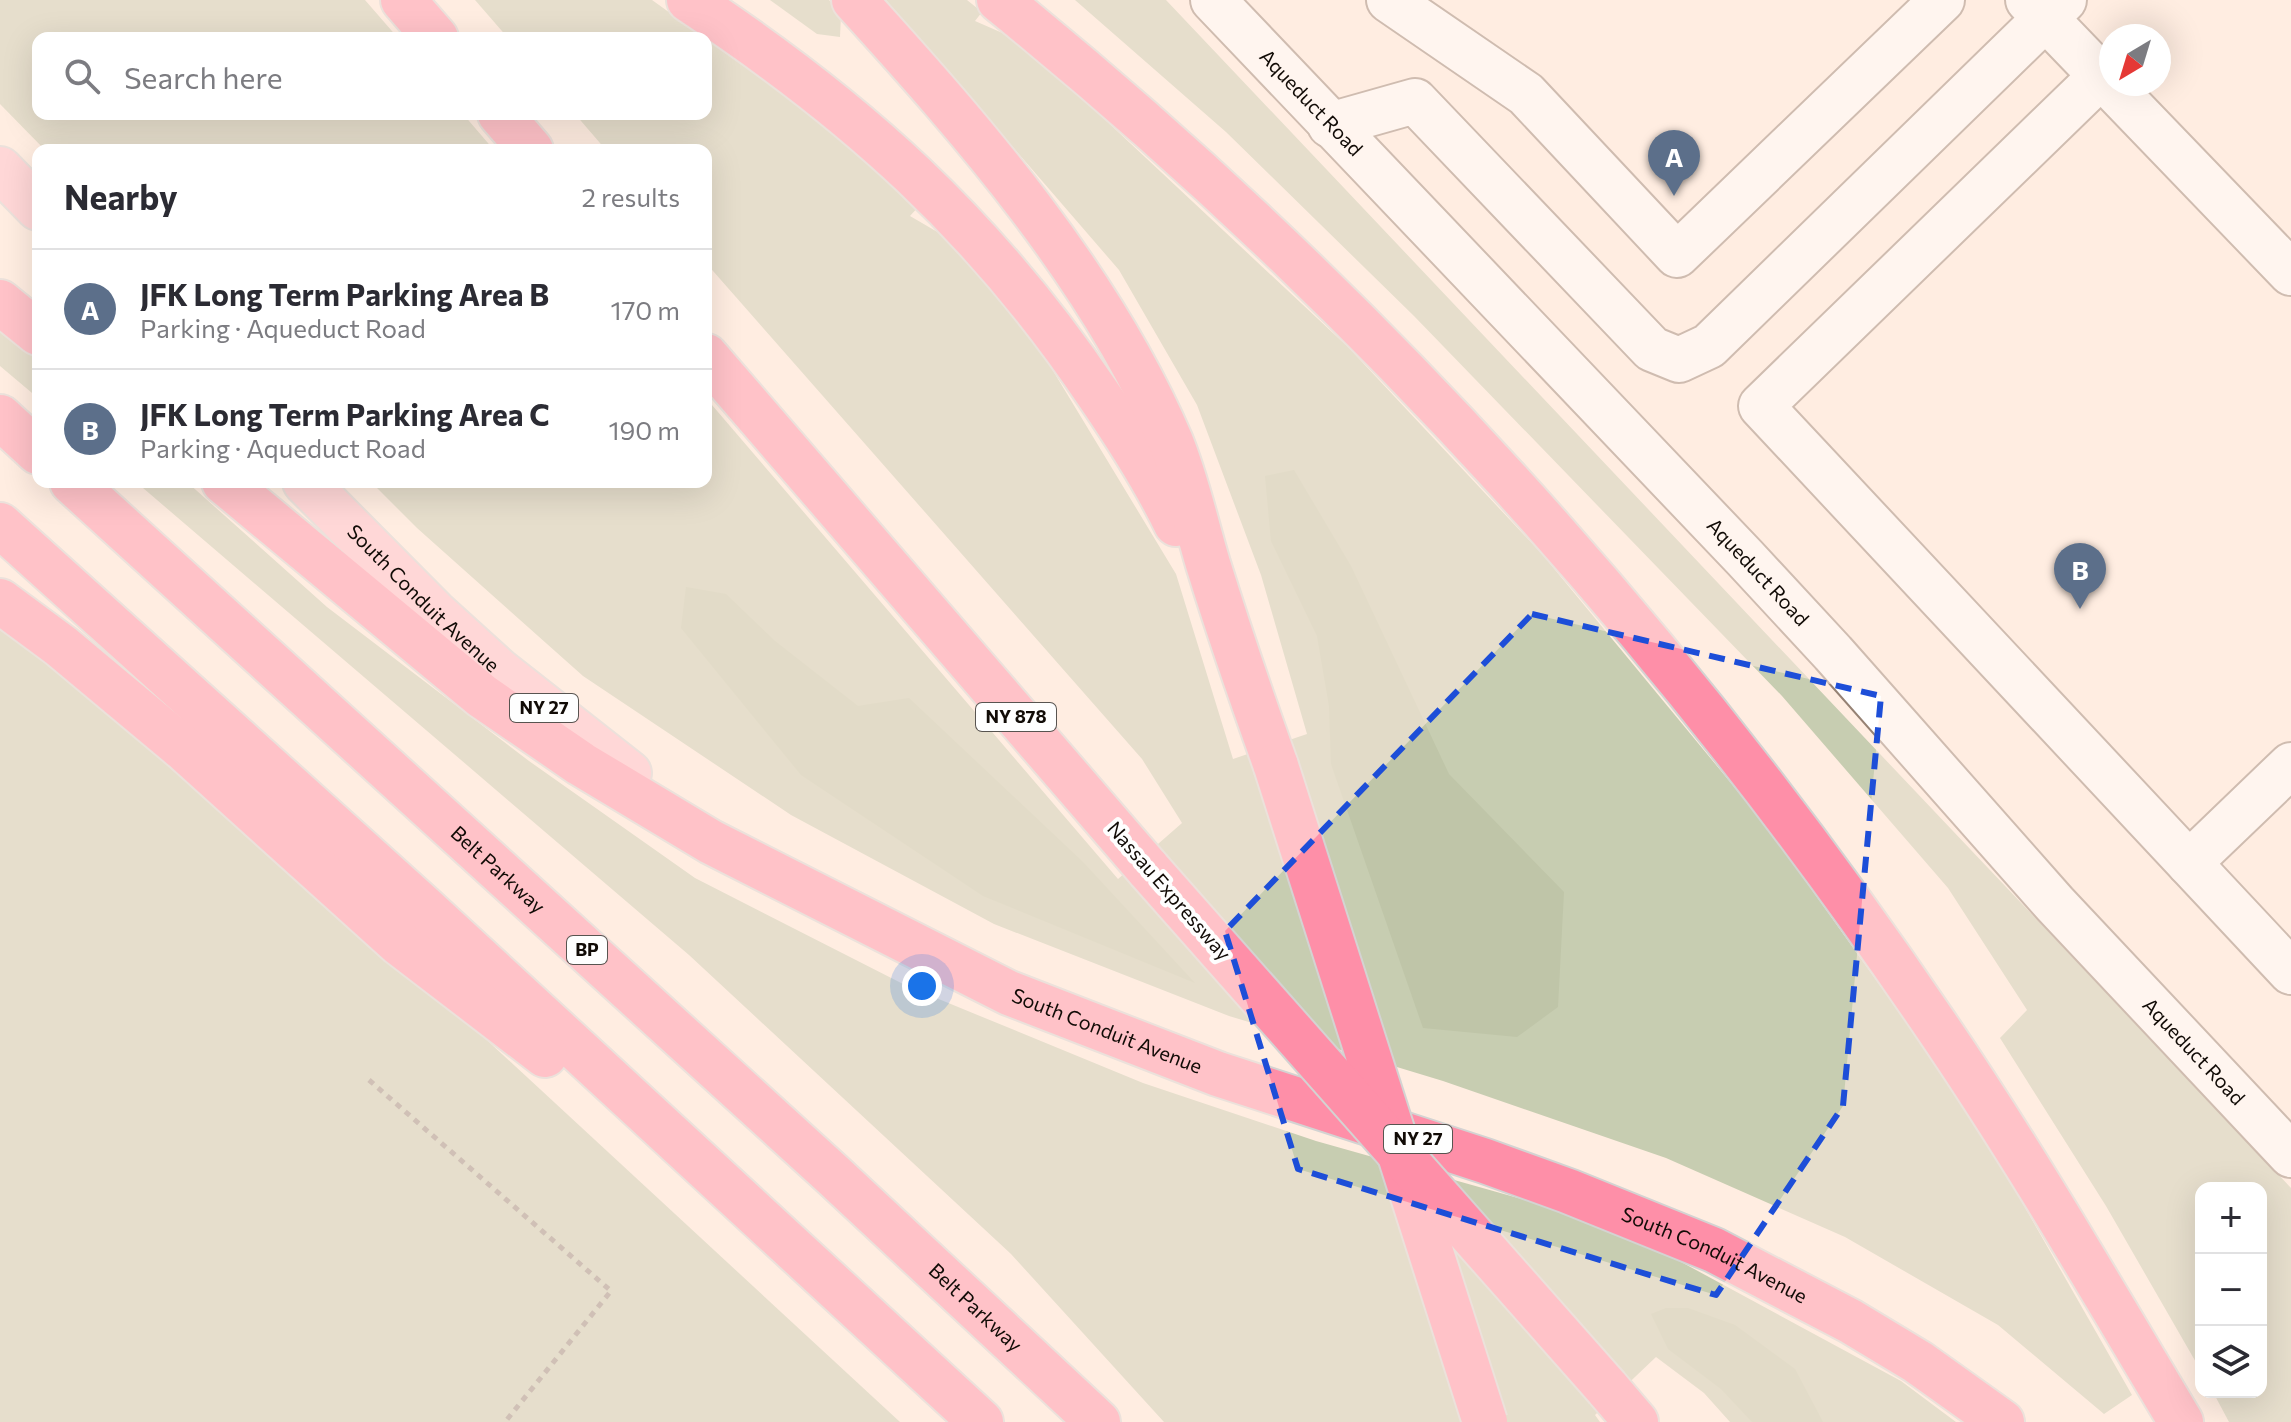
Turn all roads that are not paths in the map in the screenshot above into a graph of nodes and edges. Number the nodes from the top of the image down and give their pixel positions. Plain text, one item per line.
1 (403, 0) edge
2 (689, 0) edge
3 (854, 0) edge
4 (999, 0) edge
5 (1213, 0) edge
6 (1389, 0) edge
7 (1942, 0) edge
8 (2046, 6) edge
9 (431, 32) edge
10 (2099, 73) edge
11 (2099, 78) edge
12 (2120, 96) edge
13 (505, 120) edge
14 (1330, 125) junction
15 (526, 144) edge
16 (0, 169) edge
17 (32, 202) edge
18 (2291, 273) edge
19 (0, 302) edge
20 (32, 328) edge
21 (712, 363) edge
22 (0, 417) edge
23 (32, 446) edge
24 (79, 488) edge
25 (231, 488) edge
26 (311, 488) edge
27 (0, 525) edge
28 (0, 601) edge
29 (1235, 653) junction
30 (2291, 765) edge
31 (2189, 863) junction
32 (815, 895) junction
33 (2291, 972) edge
34 (2291, 1155) edge
35 (783, 1237) junction
36 (981, 1422) edge
37 (1098, 1422) edge
38 (1485, 1422) edge
39 (1636, 1422) edge
40 (2002, 1422) edge
41 (2181, 1422) edge

1 - 9 highway
2 - 29 highway
3 - 29 highway
4 - 41 highway
5 - 14 street, Aqueduct Road
6 - 7 street
8 - 10 street
8 - 14 street
11 - 31 street
12 - 18 street
13 - 15 highway
14 - 34 street, Aqueduct Road
16 - 17 main road
19 - 20 highway
21 - 39 highway, Nassau Expressway / NY 878, bridge
22 - 23 highway
24 - 37 highway, Belt Parkway / BP
25 - 32 highway
26 - 32 main road, South Conduit Avenue / NY 27
27 - 35 highway
28 - 35 highway
29 - 38 highway, bridge
30 - 31 street
31 - 33 street
32 - 40 highway, South Conduit Avenue / NY 27
35 - 36 highway

